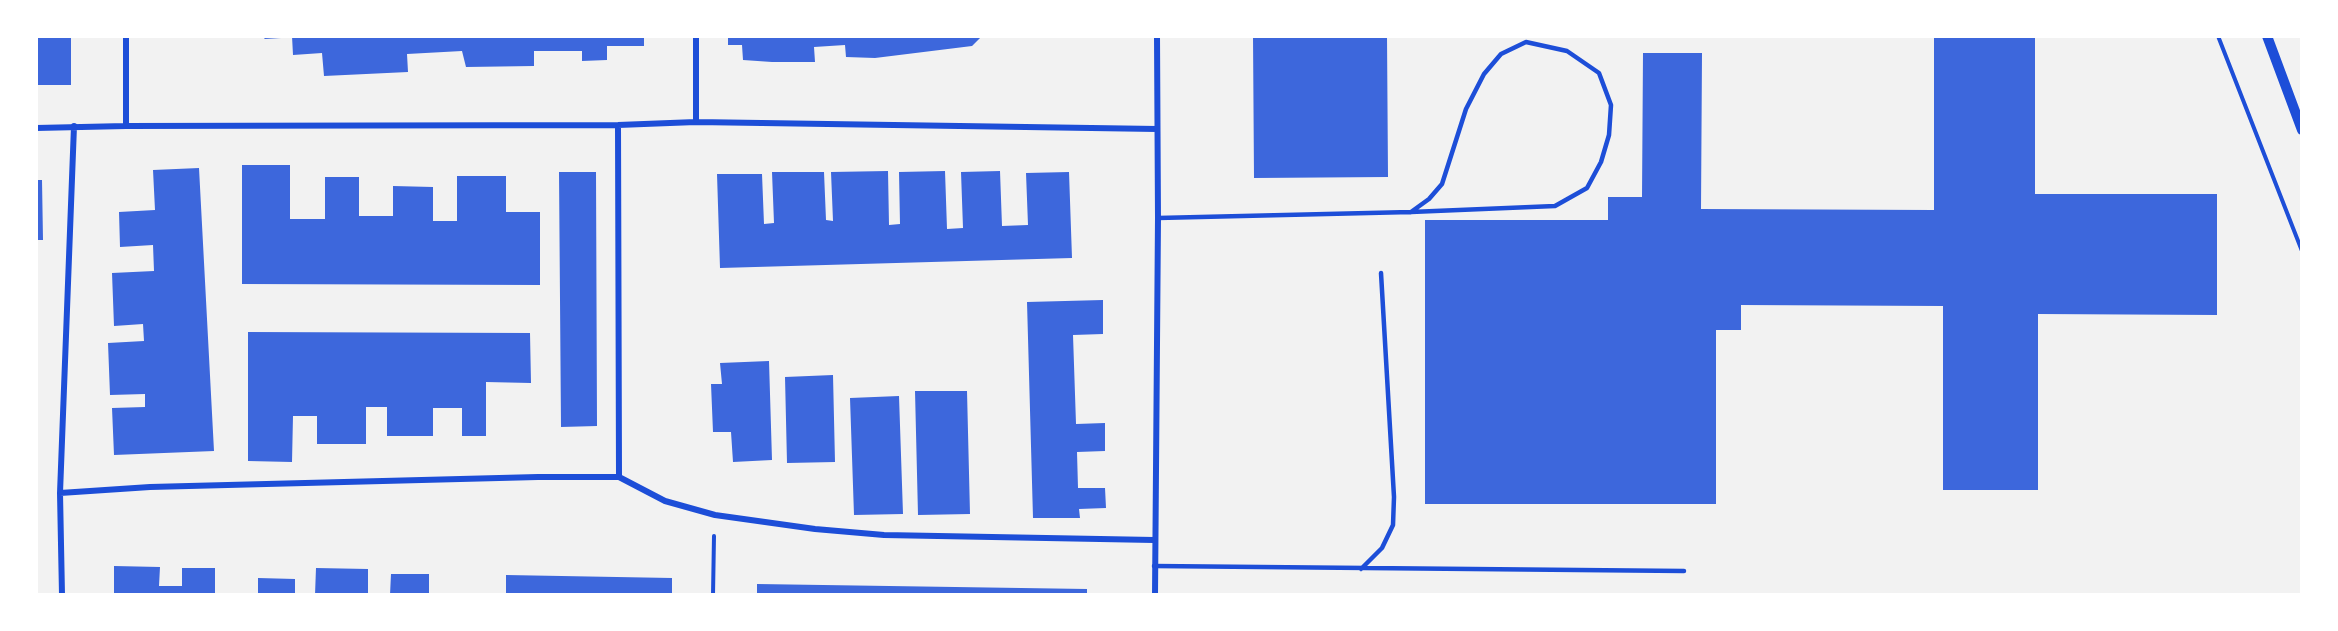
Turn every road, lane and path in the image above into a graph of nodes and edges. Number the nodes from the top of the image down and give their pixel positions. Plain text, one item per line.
1 (126, 36) edge
2 (696, 36) edge
3 (1157, 36) edge
4 (2218, 36) edge
5 (2267, 36) edge
6 (696, 122) junction
7 (618, 125) junction
8 (74, 126) junction
9 (126, 126) junction
10 (36, 128) edge
11 (1157, 129) junction
12 (2302, 130) edge
13 (1411, 212) junction
14 (1158, 219) junction
15 (2302, 251) edge
16 (1381, 273) dead end
17 (619, 477) junction
18 (60, 493) junction
19 (715, 515) junction
20 (1155, 540) junction
21 (1154, 566) junction
22 (1361, 569) junction
23 (1684, 571) dead end
24 (62, 595) edge
25 (712, 595) edge
26 (1155, 595) edge

1 - 9 street
2 - 6 street
3 - 11 street
4 - 15 path
5 - 12 street
6 - 7 street
6 - 11 street
7 - 9 street
7 - 17 street
8 - 9 street
8 - 10 street
8 - 18 street
11 - 14 street
13 - 13 lane
13 - 14 lane
14 - 20 street
16 - 22 lane
17 - 18 street
17 - 19 street
18 - 24 street
19 - 20 street
19 - 25 path
20 - 21 street
21 - 22 lane
21 - 26 street
22 - 23 lane

